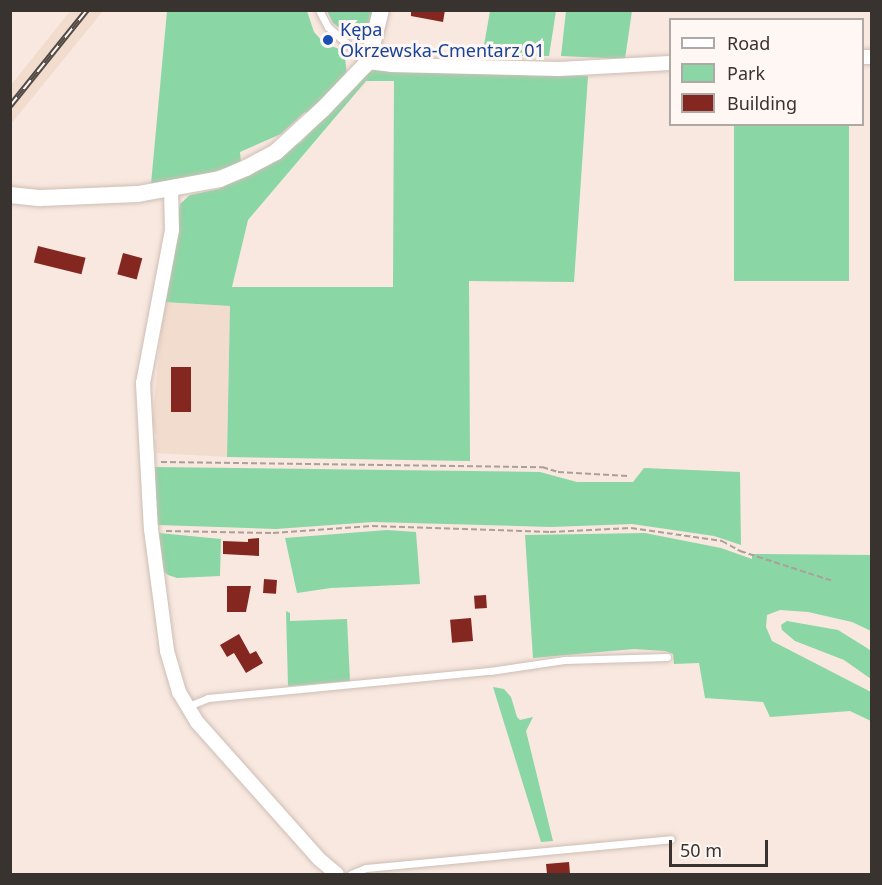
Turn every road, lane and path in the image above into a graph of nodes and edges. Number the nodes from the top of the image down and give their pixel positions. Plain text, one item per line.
1 (319, 10) edge
2 (381, 10) edge
3 (368, 62) junction
4 (669, 63) edge
5 (171, 189) junction
6 (10, 195) edge
7 (147, 462) junction
8 (628, 476) dead end
9 (151, 529) junction
10 (832, 581) dead end
11 (667, 657) dead end
12 (186, 707) junction
13 (671, 839) dead end
14 (337, 874) edge
15 (351, 874) edge

1 - 3 lane
2 - 3 street
3 - 4 street
3 - 5 street
5 - 6 street
5 - 7 street
7 - 8 path
7 - 9 street
9 - 10 path
9 - 12 street
11 - 12 lane
12 - 14 street
13 - 15 lane

